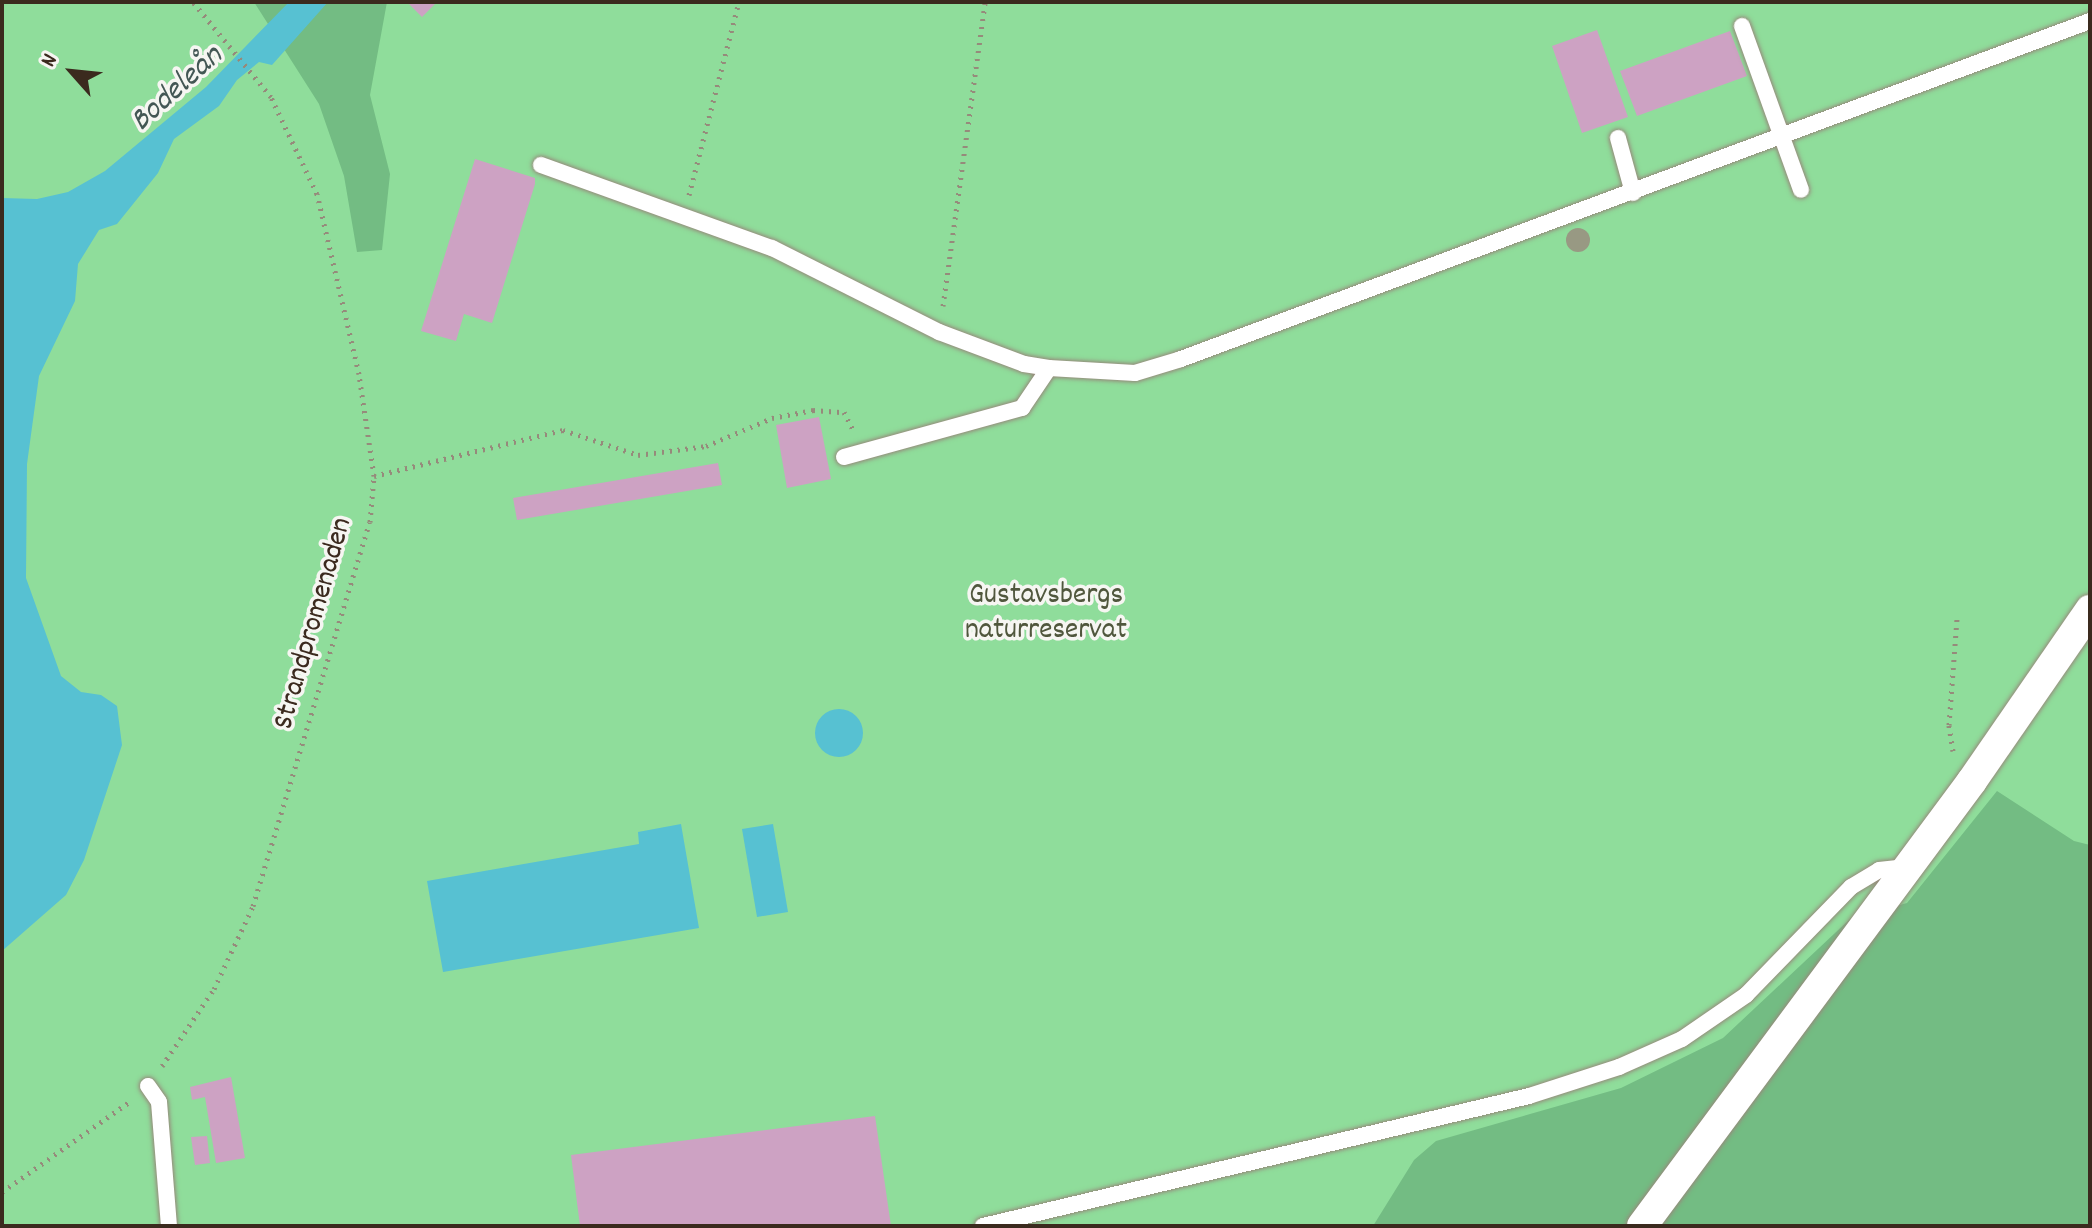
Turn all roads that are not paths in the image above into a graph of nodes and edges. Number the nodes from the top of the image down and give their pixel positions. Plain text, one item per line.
1 (2090, 21) edge
2 (1742, 26) dead end
3 (1618, 138) dead end
4 (1784, 138) junction
5 (541, 165) dead end
6 (1801, 190) dead end
7 (1633, 193) junction
8 (1049, 368) junction
9 (844, 457) dead end
10 (2090, 610) edge
11 (1909, 867) junction
12 (148, 1086) road end
13 (169, 1226) edge
14 (983, 1226) edge
15 (1642, 1226) edge

1 - 4 lane
2 - 4 lane
3 - 7 lane
4 - 6 lane
4 - 7 lane
5 - 8 lane
7 - 8 lane
8 - 9 lane
10 - 11 street
11 - 14 lane
11 - 15 street
12 - 13 lane

